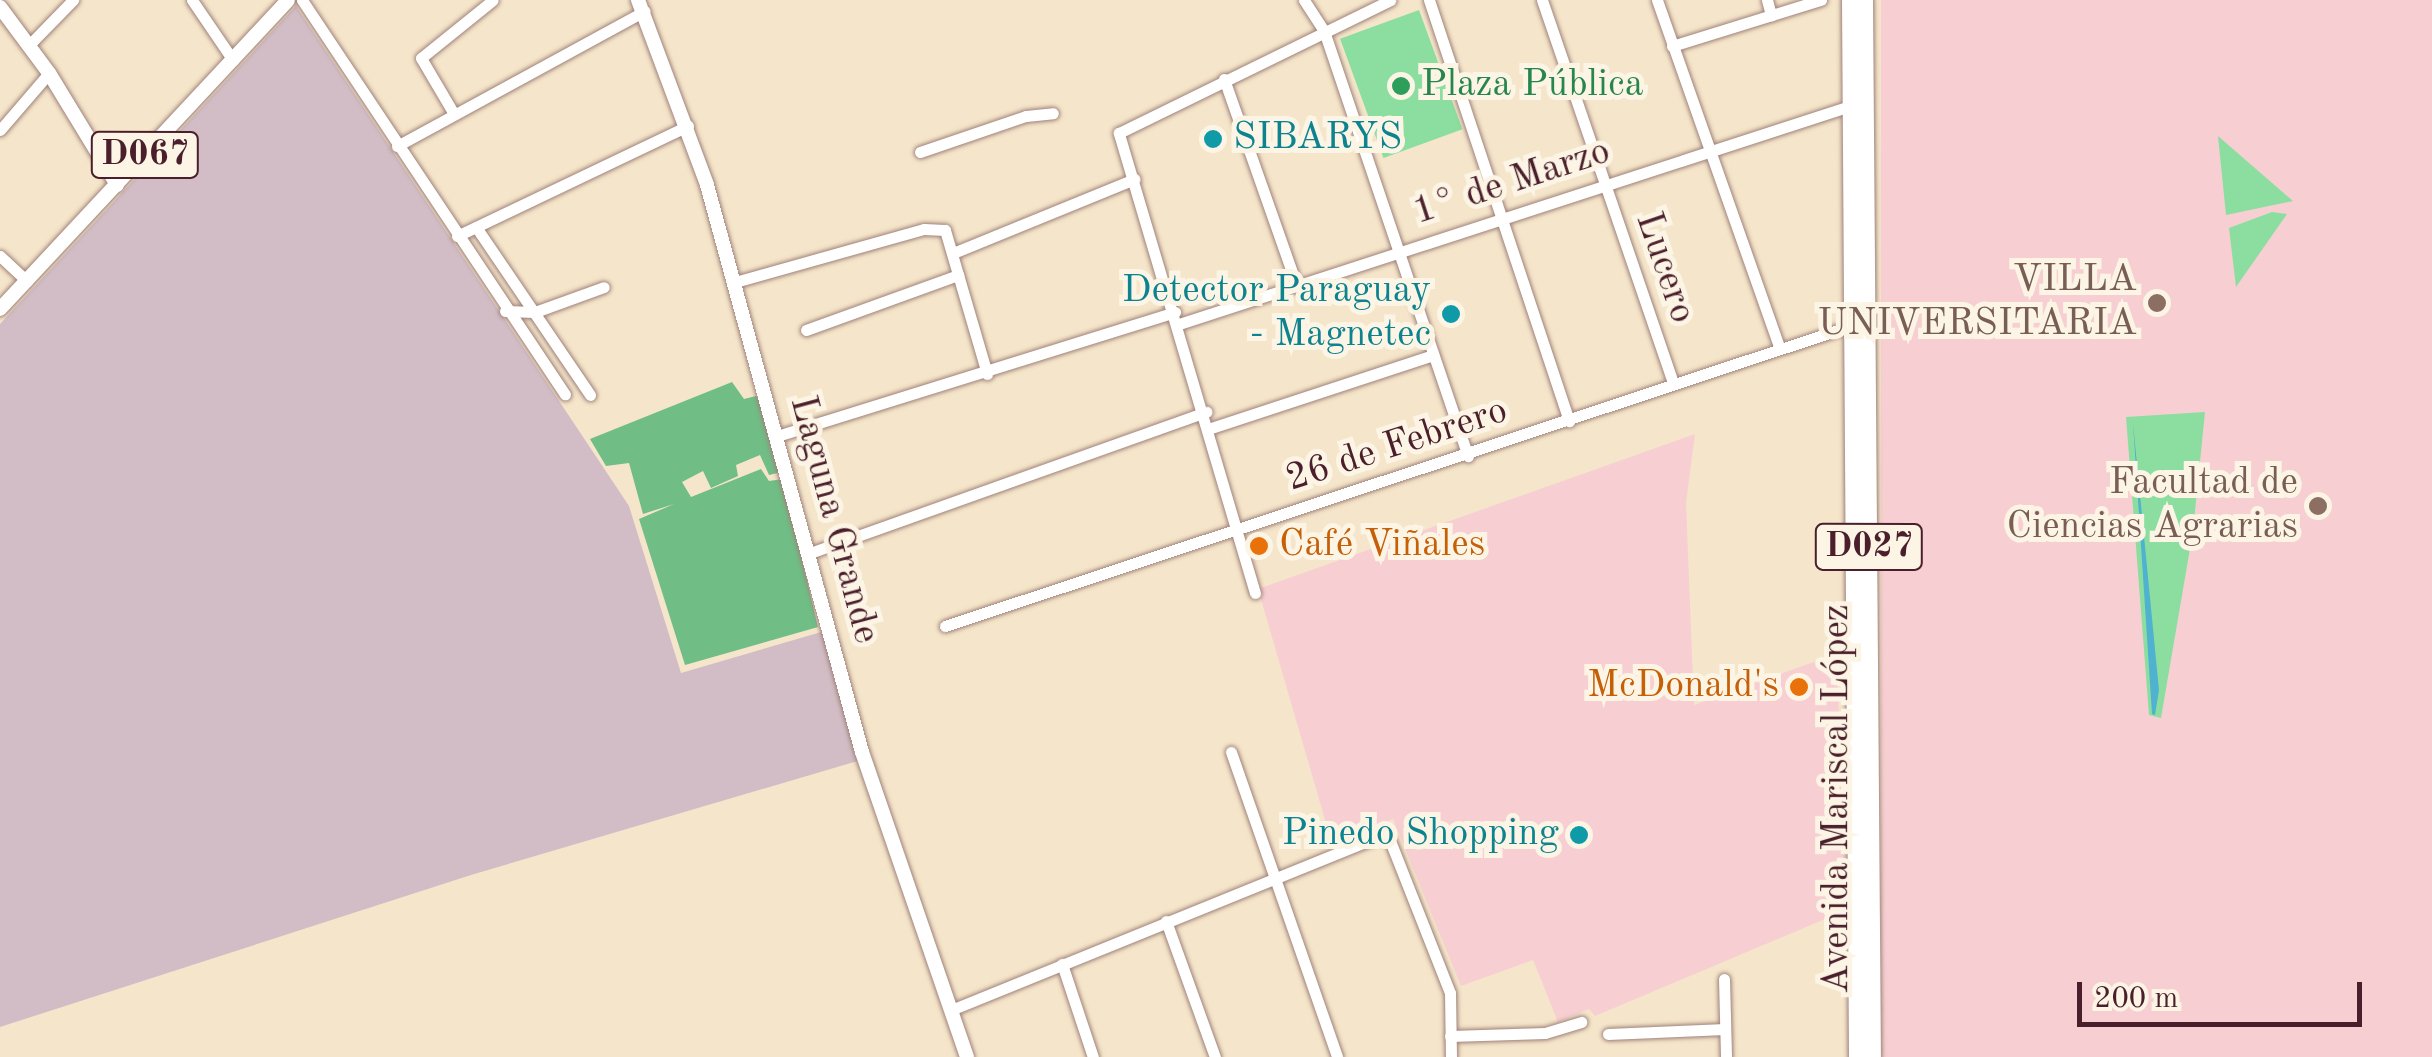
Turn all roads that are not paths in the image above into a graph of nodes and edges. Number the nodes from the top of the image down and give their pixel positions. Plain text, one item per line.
1 (73, 0) edge
2 (192, 0) edge
3 (288, 0) edge
4 (302, 0) edge
5 (492, 0) edge
6 (1304, 0) edge
7 (1390, 0) edge
8 (1429, 0) edge
9 (1542, 0) edge
10 (1657, 0) edge
11 (1767, 0) edge
12 (1821, 0) edge
13 (1850, 0) edge
14 (1864, 0) edge
15 (642, 5) edge
16 (0, 7) edge
17 (1771, 15) junction
18 (1324, 31) junction
19 (30, 44) junction
20 (1672, 46) junction
21 (234, 60) junction
22 (50, 73) junction
23 (1224, 79) junction
24 (1858, 104) junction
25 (454, 114) junction
26 (1052, 114) dead end
27 (688, 126) junction
28 (0, 130) edge
29 (397, 146) junction
30 (1707, 150) junction
31 (920, 152) dead end
32 (1134, 180) junction
33 (117, 185) junction
34 (1604, 186) junction
35 (1504, 218) junction
36 (476, 227) junction
37 (457, 236) junction
38 (1398, 252) junction
39 (953, 253) junction
40 (0, 256) edge
41 (958, 275) junction
42 (27, 281) junction
43 (736, 282) junction
44 (1297, 286) junction
45 (604, 288) dead end
46 (0, 309) edge
47 (504, 311) junction
48 (535, 312) junction
49 (1177, 318) junction
50 (1868, 320) junction
51 (1848, 326) junction
52 (806, 330) dead end
53 (1780, 349) junction
54 (1432, 354) junction
55 (986, 374) junction
56 (1673, 383) junction
57 (565, 394) dead end
58 (590, 394) dead end
59 (1206, 412) junction
60 (1569, 421) junction
61 (1211, 428) junction
62 (777, 436) junction
63 (1468, 456) junction
64 (1240, 530) junction
65 (807, 554) junction
66 (1254, 593) dead end
67 (945, 626) dead end
68 (1856, 724) junction
69 (1231, 752) dead end
70 (1851, 774) dead end
71 (1275, 876) junction
72 (1166, 921) junction
73 (1062, 964) junction
74 (1724, 979) dead end
75 (951, 1010) junction
76 (1580, 1022) dead end
77 (1725, 1029) junction
78 (1608, 1034) dead end
79 (1450, 1036) junction
80 (966, 1057) edge
81 (1093, 1057) edge
82 (1214, 1057) edge
83 (1337, 1057) edge
84 (1451, 1057) edge
85 (1726, 1057) edge
86 (1858, 1057) edge
87 (1872, 1057) edge

1 - 19 street
2 - 21 street
3 - 21 main road, D067
4 - 29 street
5 - 25 street
6 - 18 street
7 - 18 street
8 - 35 street
9 - 34 street, Lucero
10 - 20 street
11 - 17 street
12 - 17 street
13 - 24 highway, D027
14 - 24 highway, Avenida Mariscal López / D027
15 - 25 street
15 - 27 main road, Laguna Grande
16 - 19 main road
17 - 20 street
18 - 23 street
18 - 38 street
19 - 22 main road
20 - 30 street
21 - 33 main road, D067
22 - 28 street
22 - 33 main road
23 - 32 street
23 - 44 street
24 - 30 street, 1° de Marzo
24 - 50 highway, Avenida Mariscal López / D027
24 - 51 highway, D027
25 - 29 street
26 - 31 street
27 - 36 street
27 - 43 main road, Laguna Grande
29 - 37 street
30 - 34 street, 1° de Marzo
30 - 53 street
32 - 39 street
32 - 49 street
33 - 42 main road, D067
34 - 35 street, 1° de Marzo
34 - 56 street, Lucero
35 - 38 street, 1° de Marzo
35 - 60 street
36 - 37 street
36 - 48 street
37 - 47 street
38 - 44 street, 1° de Marzo
38 - 54 street
39 - 41 street
39 - 43 street
40 - 42 street
41 - 52 street
41 - 55 street
42 - 46 main road, D067
43 - 62 main road, Laguna Grande
44 - 49 street, 1° de Marzo
45 - 48 street
47 - 48 street
47 - 57 street
48 - 58 street
49 - 55 street, 1° de Marzo
49 - 59 street
50 - 51 street, 26 de Febrero
50 - 87 highway, Avenida Mariscal López / D027
51 - 53 street, 26 de Febrero
51 - 68 highway, D027
53 - 56 street, 26 de Febrero
54 - 61 street
54 - 63 street
55 - 62 street, 1° de Marzo
56 - 60 street, 26 de Febrero
59 - 61 street
59 - 65 street
60 - 63 street, 26 de Febrero
61 - 64 street
62 - 65 main road, Laguna Grande
63 - 64 street, 26 de Febrero
64 - 66 street
64 - 67 street, 26 de Febrero
65 - 75 main road, Laguna Grande
68 - 70 highway
68 - 86 highway, D027
69 - 71 street
71 - 72 street
71 - 79 street
71 - 83 street
72 - 73 street
72 - 82 street
73 - 75 street
73 - 81 street
74 - 77 street
75 - 80 main road, Laguna Grande
76 - 79 street
77 - 78 street
77 - 85 street
79 - 84 street

